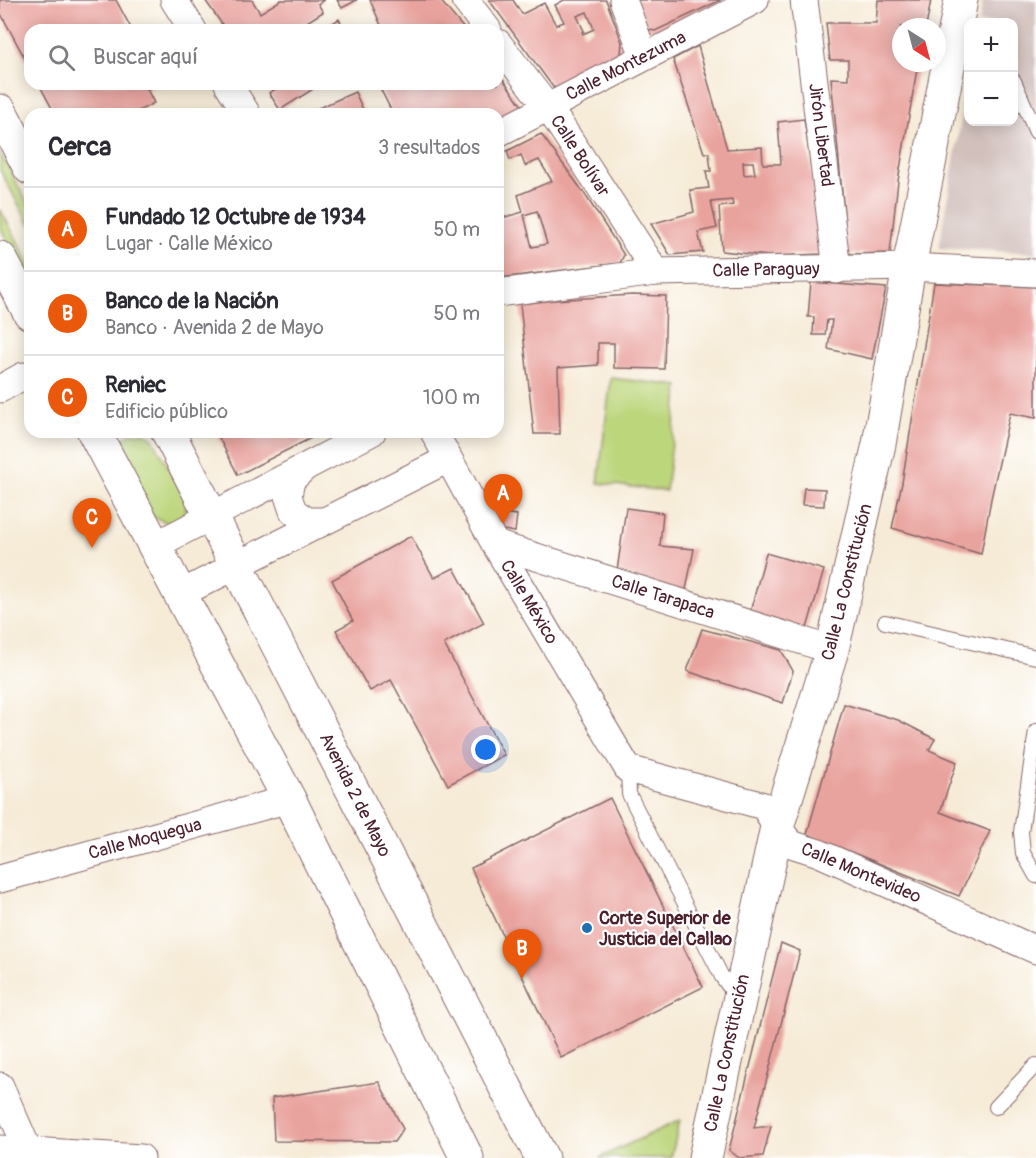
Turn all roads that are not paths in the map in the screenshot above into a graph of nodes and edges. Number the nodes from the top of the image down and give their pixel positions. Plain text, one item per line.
1 (174, 0) edge
2 (465, 0) edge
3 (623, 0) edge
4 (755, 0) edge
5 (804, 0) edge
6 (961, 0) edge
7 (189, 24) edge
8 (483, 24) edge
9 (504, 51) edge
10 (644, 56) junction
11 (232, 90) edge
12 (1018, 90) edge
13 (548, 107) junction
14 (243, 108) edge
15 (0, 111) edge
16 (504, 130) edge
17 (1036, 132) edge
18 (24, 157) edge
19 (0, 258) edge
20 (909, 267) junction
21 (837, 270) junction
22 (656, 272) junction
23 (1036, 273) edge
24 (504, 292) edge
25 (24, 302) edge
26 (97, 438) edge
27 (171, 438) edge
28 (361, 438) edge
29 (437, 438) edge
30 (448, 459) junction
31 (304, 468) junction
32 (211, 516) junction
33 (323, 521) junction
34 (495, 543) junction
35 (154, 546) junction
36 (237, 565) junction
37 (180, 594) junction
38 (885, 622) dead end
39 (832, 650) junction
40 (1036, 657) edge
41 (1036, 731) edge
42 (628, 769) junction
43 (289, 799) junction
44 (777, 827) junction
45 (1036, 876) edge
46 (0, 879) edge
47 (1036, 950) edge
48 (738, 1000) junction
49 (1036, 1065) edge
50 (0, 1086) edge
51 (996, 1107) dead end
52 (0, 1149) edge
53 (28, 1154) edge
54 (536, 1156) edge
55 (141, 1158) edge
56 (467, 1158) edge
57 (705, 1158) edge

1 - 7 street
2 - 8 street
3 - 10 street
4 - 10 street, Calle Montezuma
5 - 21 street, Jirón Libertad
6 - 20 main road, Calle La Constitución
9 - 13 street, Calle Bolívar
10 - 13 street, Calle Montezuma
11 - 14 street
12 - 17 lane
13 - 16 street, Calle Montezuma
13 - 22 street, Calle Bolívar
15 - 18 main road
19 - 25 main road
20 - 21 street, Calle Paraguay
20 - 23 street, Calle Paraguay
20 - 39 main road, Calle La Constitución
21 - 22 street, Calle Paraguay
22 - 24 street, Calle Paraguay
26 - 35 main road
27 - 32 main road, Avenida 2 de Mayo
28 - 31 street
29 - 30 street, Calle México
30 - 33 street
30 - 34 street, Calle México
31 - 32 street
31 - 33 street
32 - 35 street
32 - 36 main road, Avenida 2 de Mayo
33 - 36 street
34 - 39 street, Calle Tarapaca
34 - 42 street, Calle México
35 - 37 main road
36 - 37 street
36 - 54 main road, Avenida 2 de Mayo
37 - 43 main road
38 - 40 lane
39 - 44 main road, Calle La Constitución
41 - 45 lane
42 - 44 street, Calle Montevideo
42 - 48 lane
43 - 46 street, Calle Moquegua
43 - 56 main road
44 - 47 street, Calle Montevideo
44 - 48 main road, Calle La Constitución
48 - 57 main road, Calle La Constitución
49 - 51 lane
50 - 53 street
52 - 53 street
53 - 55 street

